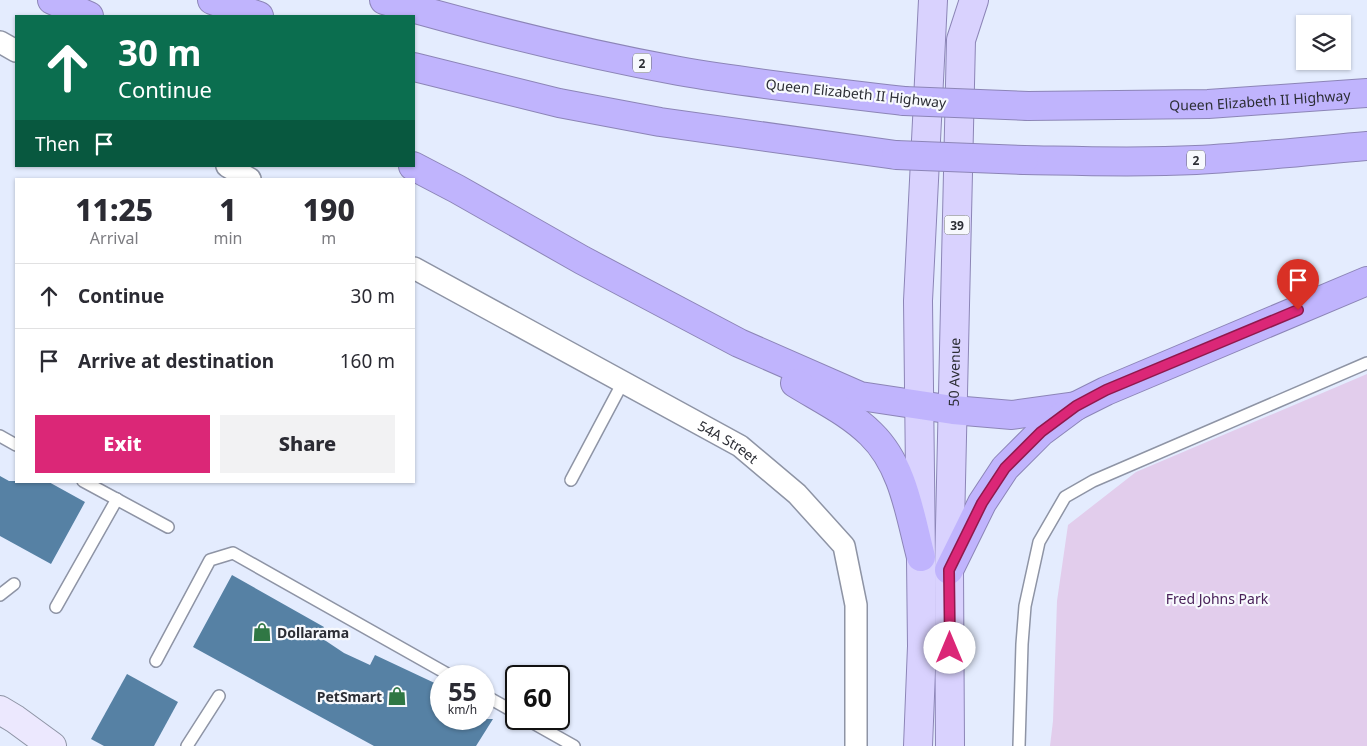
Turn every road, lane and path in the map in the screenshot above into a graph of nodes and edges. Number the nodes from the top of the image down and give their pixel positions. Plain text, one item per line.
1 (52, 0) edge
2 (212, 0) edge
3 (384, 0) edge
4 (933, 0) edge
5 (964, 0) edge
6 (974, 0) edge
7 (87, 15) edge
8 (256, 15) edge
9 (961, 40) junction
10 (0, 42) edge
11 (15, 50) edge
12 (415, 67) edge
13 (1367, 93) edge
14 (1367, 146) edge
15 (229, 167) edge
16 (415, 167) edge
17 (248, 178) edge
18 (921, 234) junction
19 (415, 269) edge
20 (1367, 281) edge
21 (739, 343) junction
22 (1367, 363) edge
23 (623, 382) junction
24 (918, 406) junction
25 (1076, 406) junction
26 (953, 410) junction
27 (0, 436) edge
28 (15, 444) edge
29 (571, 480) dead end
30 (87, 483) edge
31 (117, 499) junction
32 (168, 527) dead end
33 (921, 557) junction
34 (949, 570) junction
35 (14, 584) dead end
36 (0, 596) edge
37 (56, 607) dead end
38 (156, 661) dead end
39 (431, 665) edge
40 (218, 696) dead end
41 (0, 710) edge
42 (546, 730) edge
43 (52, 746) edge
44 (187, 746) edge
45 (574, 746) edge
46 (856, 746) edge
47 (918, 746) edge
48 (950, 746) edge
49 (1019, 746) edge

1 - 7 highway
2 - 8 highway
3 - 13 highway, Queen Elizabeth II Highway / 2, bridge
4 - 18 main road
5 - 9 main road
6 - 9 main road, 50 Avenue / 39
9 - 26 main road, 50 Avenue / 39
10 - 11 street
12 - 14 highway, 2, bridge
15 - 17 street
16 - 21 highway
18 - 24 main road
18 - 26 main road
19 - 23 street, 54A Street
20 - 25 highway
21 - 24 highway
21 - 33 highway
22 - 49 lane
23 - 29 lane
23 - 46 street, 54A Street
24 - 26 highway
24 - 33 main road
25 - 26 highway
25 - 34 highway
26 - 34 main road, 50 Avenue / 39
27 - 28 lane
30 - 31 lane
31 - 32 lane
31 - 37 lane
33 - 47 main road
34 - 48 main road, 50 Avenue / 39
35 - 36 lane
38 - 39 lane
40 - 44 lane
41 - 43 street
42 - 45 lane

